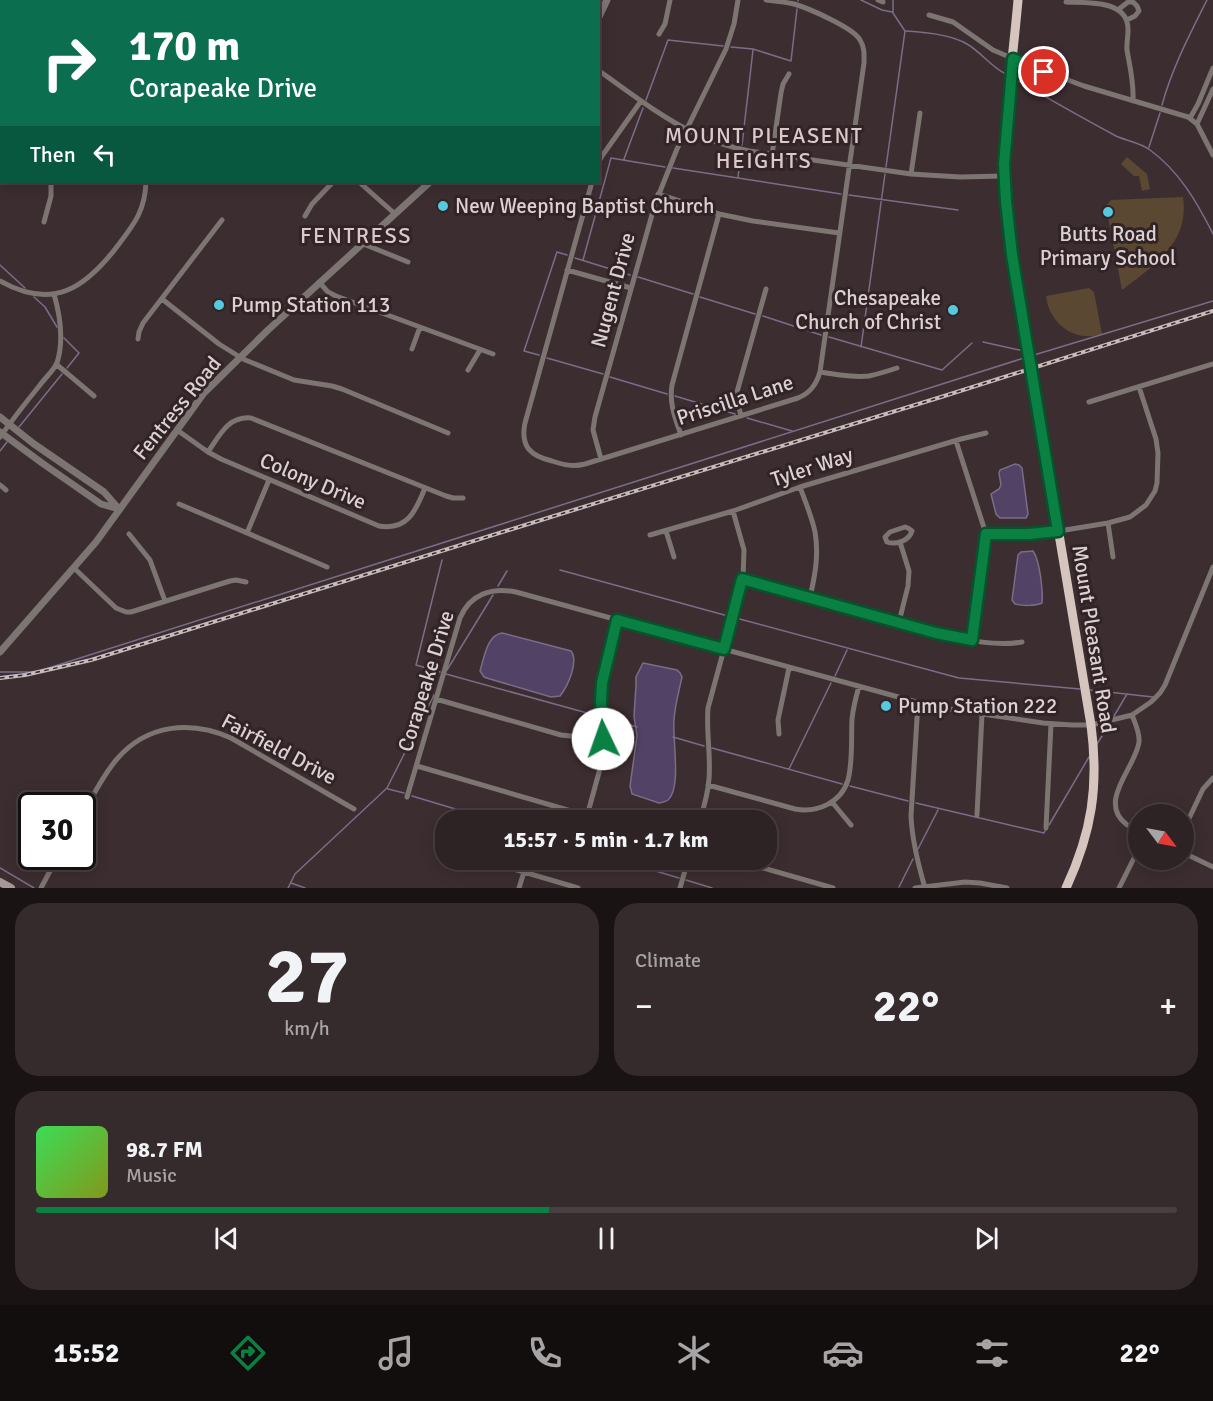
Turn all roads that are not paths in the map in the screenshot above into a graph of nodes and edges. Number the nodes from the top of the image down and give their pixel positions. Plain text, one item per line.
1 (608, 0) edge
2 (670, 0) edge
3 (738, 0) edge
4 (766, 0) edge
5 (1018, 0) edge
6 (1066, 2) dead end
7 (1119, 9) junction
8 (929, 15) dead end
9 (600, 16) edge
10 (1127, 20) junction
11 (659, 34) dead end
12 (1013, 59) junction
13 (1213, 68) edge
14 (600, 71) edge
15 (789, 74) dead end
16 (1213, 89) edge
17 (641, 101) junction
18 (1133, 101) junction
19 (920, 112) dead end
20 (1190, 118) junction
21 (1197, 124) junction
22 (687, 129) junction
23 (772, 155) junction
24 (1213, 155) edge
25 (600, 160) edge
26 (849, 165) junction
27 (911, 174) junction
28 (1004, 176) junction
29 (51, 183) edge
30 (146, 183) edge
31 (332, 183) edge
32 (360, 183) edge
33 (429, 183) edge
34 (592, 183) edge
35 (658, 194) junction
36 (394, 213) junction
37 (719, 214) junction
38 (305, 216) dead end
39 (222, 220) dead end
40 (44, 222) dead end
41 (839, 233) junction
42 (361, 243) junction
43 (408, 262) dead end
44 (567, 270) junction
45 (0, 280) edge
46 (319, 282) junction
47 (631, 288) junction
48 (766, 289) dead end
49 (54, 294) junction
50 (162, 299) junction
51 (420, 327) junction
52 (138, 339) dead end
53 (412, 349) dead end
54 (480, 350) junction
55 (493, 354) dead end
56 (240, 357) junction
57 (56, 364) junction
58 (1213, 364) edge
59 (897, 368) dead end
60 (468, 370) dead end
61 (820, 372) junction
62 (1139, 387) junction
63 (94, 396) dead end
64 (1089, 402) dead end
65 (741, 416) junction
66 (0, 417) edge
67 (8, 424) junction
68 (177, 430) junction
69 (448, 433) dead end
70 (986, 433) dead end
71 (1, 434) edge
72 (681, 435) junction
73 (956, 441) junction
74 (208, 452) junction
75 (601, 459) junction
76 (269, 480) junction
77 (0, 485) edge
78 (800, 487) junction
79 (425, 488) junction
80 (6, 490) dead end
81 (463, 498) dead end
82 (179, 504) dead end
83 (119, 509) junction
84 (733, 511) junction
85 (1108, 523) junction
86 (666, 531) junction
87 (1058, 531) junction
88 (247, 533) junction
89 (129, 534) dead end
90 (986, 534) junction
91 (650, 535) dead end
92 (900, 542) junction
93 (674, 557) dead end
94 (1113, 557) dead end
95 (327, 567) dead end
96 (1213, 567) edge
97 (74, 568) junction
98 (742, 579) junction
99 (246, 582) dead end
100 (810, 597) junction
101 (165, 601) junction
102 (617, 620) junction
103 (899, 622) junction
104 (972, 640) junction
105 (1022, 642) dead end
106 (724, 649) junction
107 (0, 652) edge
108 (789, 668) junction
109 (859, 686) junction
110 (436, 699) junction
111 (918, 702) junction
112 (982, 714) junction
113 (1132, 715) junction
114 (1051, 724) junction
115 (1091, 725) junction
116 (779, 734) dead end
117 (603, 736) junction
118 (417, 766) junction
119 (1213, 778) edge
120 (708, 785) junction
121 (96, 792) edge
122 (407, 797) dead end
123 (832, 802) junction
124 (354, 808) dead end
125 (1194, 808) edge
126 (567, 810) edge
127 (589, 810) edge
128 (702, 810) edge
129 (977, 815) dead end
130 (851, 825) dead end
131 (1128, 825) edge
132 (1046, 828) dead end
133 (1194, 858) edge
134 (1213, 867) edge
135 (50, 870) edge
136 (517, 870) edge
137 (685, 870) edge
138 (770, 870) edge
139 (1128, 870) edge
140 (524, 872) junction
141 (0, 882) edge
142 (925, 887) edge
143 (11, 888) edge
144 (40, 888) edge
145 (519, 888) edge
146 (578, 888) edge
147 (680, 888) edge
148 (833, 888) edge
149 (915, 888) edge
150 (1006, 888) edge
151 (1066, 888) edge
152 (1119, 888) edge

1 - 9 street
2 - 11 street
3 - 22 street, Nugent Drive
4 - 26 street, Priscilla Lane
5 - 12 highway, Mount Pleasant Road
6 - 7 street
7 - 10 street
7 - 10 street
8 - 12 street
10 - 18 street
12 - 18 street
12 - 28 highway, Mount Pleasant Road
13 - 20 street
14 - 17 street
15 - 23 street
16 - 21 street
17 - 22 street
17 - 25 street
18 - 20 street
19 - 27 street
20 - 21 street
21 - 24 street
22 - 23 street
22 - 35 street, Nugent Drive
23 - 26 street
26 - 27 street
26 - 41 street, Priscilla Lane
27 - 28 street
28 - 87 highway, Mount Pleasant Road
29 - 40 street
30 - 49 street
31 - 38 street
32 - 36 street
33 - 36 street, Fentress Road
34 - 44 street, Priscilla Lane
35 - 37 street
35 - 47 street, Nugent Drive
36 - 42 street, Fentress Road
37 - 41 street
37 - 72 street
39 - 50 street
41 - 61 street, Priscilla Lane
42 - 43 street
42 - 46 street, Fentress Road
44 - 47 street
44 - 75 street, Priscilla Lane
45 - 49 street
46 - 51 street
46 - 56 street, Fentress Road
47 - 75 street, Nugent Drive
48 - 65 street
49 - 57 street
50 - 52 street
50 - 56 street
51 - 53 street
51 - 54 street
54 - 55 street
54 - 60 street
56 - 68 street, Fentress Road
56 - 69 street
57 - 63 street
57 - 67 street
58 - 62 street
59 - 61 street
61 - 65 street, Priscilla Lane
62 - 64 street
62 - 85 street
65 - 72 street, Priscilla Lane
66 - 67 street
67 - 71 street
67 - 83 street
68 - 74 street, Colony Drive
68 - 83 street, Fentress Road
70 - 73 street, Tyler Way
71 - 83 street
72 - 75 street, Priscilla Lane
73 - 78 street, Tyler Way
73 - 90 street
74 - 76 street, Colony Drive
74 - 79 street
76 - 79 street, Colony Drive
76 - 88 street
77 - 80 street
78 - 84 street, Tyler Way
78 - 100 street
79 - 81 street
82 - 88 street
83 - 97 street, Fentress Road
84 - 86 street, Tyler Way
84 - 98 street
85 - 87 street
85 - 94 street
86 - 91 street, Tyler Way
86 - 93 street
87 - 90 street
87 - 115 highway, Mount Pleasant Road
88 - 95 street
89 - 101 street
90 - 104 street
92 - 92 street
92 - 103 street
96 - 113 street
97 - 101 street
97 - 107 street, Fentress Road
98 - 100 street
98 - 106 street
99 - 101 street
100 - 103 street
102 - 106 street, Corapeake Drive
102 - 110 street, Corapeake Drive
102 - 117 street
103 - 104 street
104 - 105 street
106 - 108 street, Corapeake Drive
106 - 120 street
108 - 109 street, Corapeake Drive
108 - 116 street
109 - 111 street, Corapeake Drive
109 - 123 street
110 - 117 street
110 - 118 street, Corapeake Drive
111 - 112 street, Corapeake Drive
111 - 142 street
112 - 114 street, Corapeake Drive
112 - 129 street
113 - 115 street, Corapeake Drive
113 - 131 street
114 - 115 street, Corapeake Drive
114 - 132 street
115 - 151 highway, Mount Pleasant Road
117 - 127 street
118 - 122 street, Corapeake Drive
118 - 126 street
119 - 125 street
120 - 123 street
120 - 128 street
121 - 124 street, Fairfield Drive
123 - 130 street
133 - 134 street
135 - 144 street
136 - 140 street
137 - 147 street
138 - 148 street
139 - 152 street
140 - 145 street
140 - 146 street
141 - 143 main road
142 - 149 street
142 - 150 street

